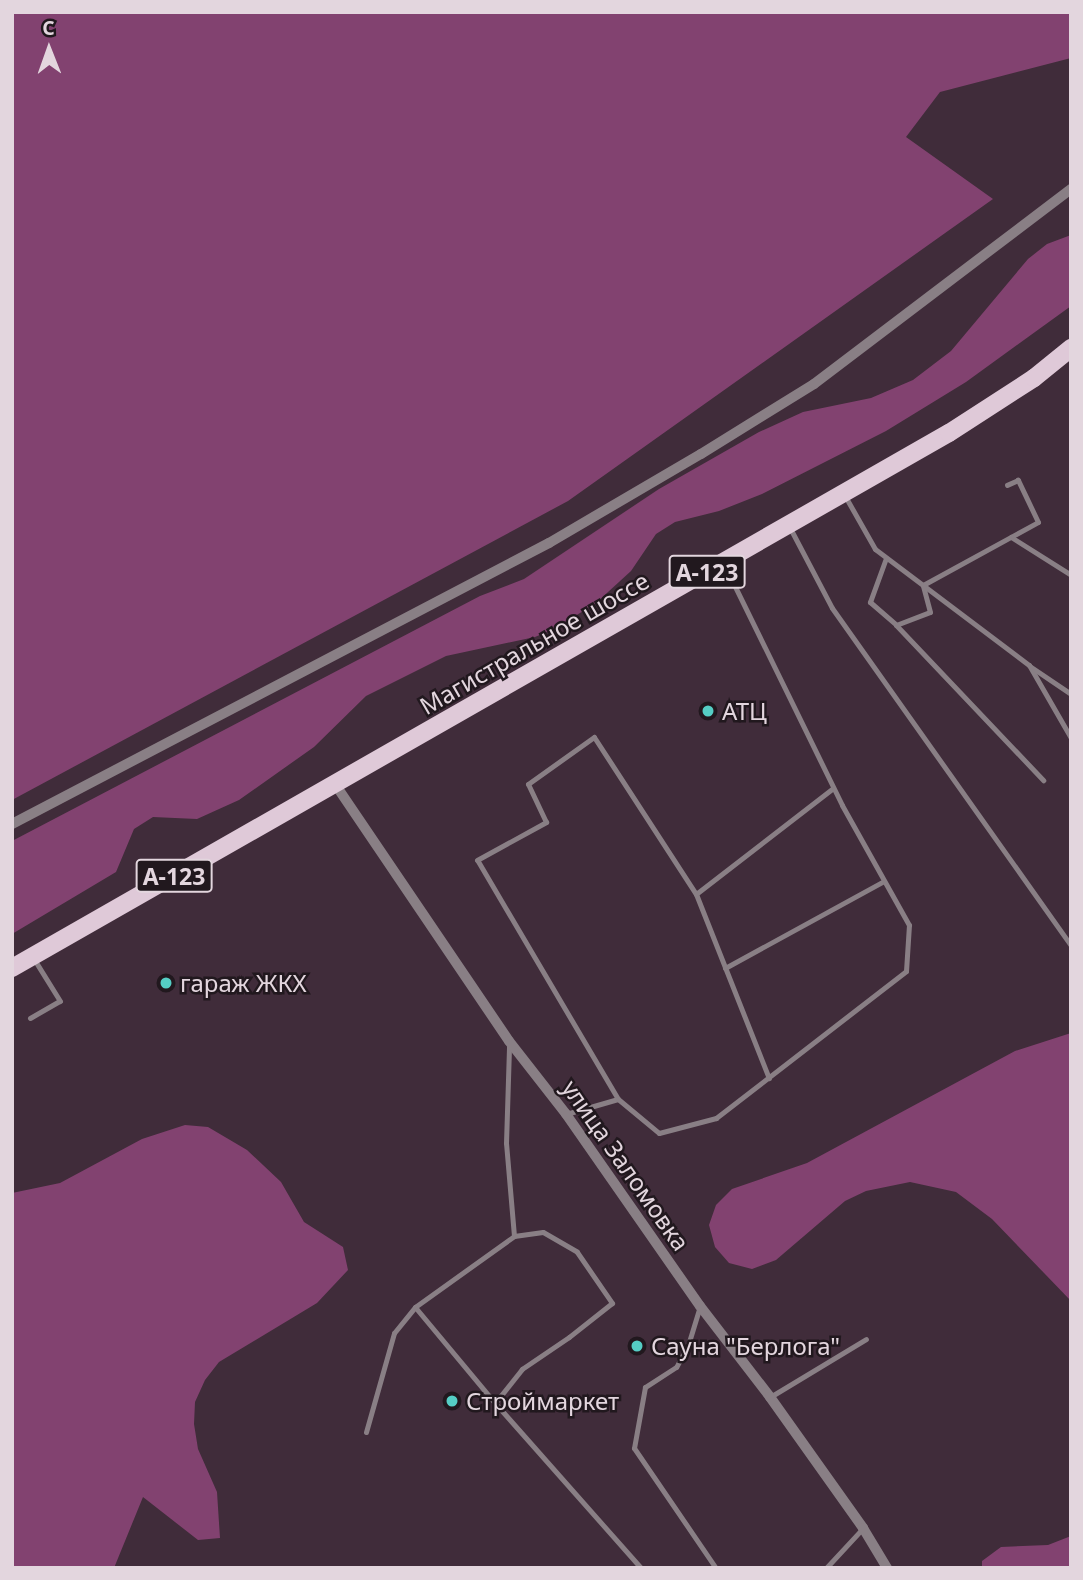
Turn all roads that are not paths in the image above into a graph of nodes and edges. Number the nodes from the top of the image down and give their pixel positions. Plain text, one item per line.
1 (1071, 189) edge
2 (1071, 348) edge
3 (1007, 485) dead end
4 (843, 493) junction
5 (788, 525) junction
6 (1011, 537) junction
7 (886, 558) junction
8 (723, 563) junction
9 (1071, 575) edge
10 (923, 585) junction
11 (896, 625) junction
12 (1029, 665) junction
13 (1071, 694) edge
14 (1071, 738) edge
15 (1043, 779) dead end
16 (335, 784) junction
17 (833, 788) junction
18 (12, 824) edge
19 (884, 881) junction
20 (696, 894) junction
21 (1071, 946) edge
22 (32, 956) junction
23 (12, 968) edge
24 (725, 968) junction
25 (30, 1018) dead end
26 (509, 1041) junction
27 (769, 1078) junction
28 (618, 1099) junction
29 (566, 1114) junction
30 (514, 1236) junction
31 (700, 1306) junction
32 (415, 1307) junction
33 (866, 1339) dead end
34 (770, 1397) junction
35 (495, 1403) junction
36 (366, 1432) dead end
37 (863, 1528) junction
38 (641, 1568) edge
39 (716, 1568) edge
40 (826, 1568) edge
41 (887, 1568) edge

1 - 18 street
2 - 4 main road, Магистральное шоссе / А-123
3 - 6 lane
4 - 5 main road, Магистральное шоссе / А-123
4 - 7 lane
5 - 8 main road, Магистральное шоссе / А-123
5 - 21 lane
6 - 9 lane
6 - 10 lane
7 - 10 lane
7 - 11 lane
8 - 16 main road, Магистральное шоссе / А-123
8 - 17 lane
10 - 11 lane
10 - 12 lane
11 - 15 lane
12 - 13 lane
12 - 14 lane
16 - 22 main road, Магистральное шоссе / А-123
16 - 26 street, улица Заломовка
17 - 19 lane
17 - 20 lane
19 - 24 lane
19 - 27 lane
20 - 24 lane
20 - 28 lane
22 - 23 main road, Магистральное шоссе / А-123
22 - 25 lane
24 - 27 lane
26 - 29 street, улица Заломовка
26 - 30 lane
27 - 28 lane
28 - 29 lane
29 - 31 street, улица Заломовка
30 - 32 lane
30 - 35 lane
31 - 34 street, улица Заломовка
31 - 39 lane
32 - 35 lane
32 - 36 lane
33 - 34 lane
34 - 37 street, улица Заломовка
35 - 38 lane
37 - 40 lane
37 - 41 street, улица Заломовка

